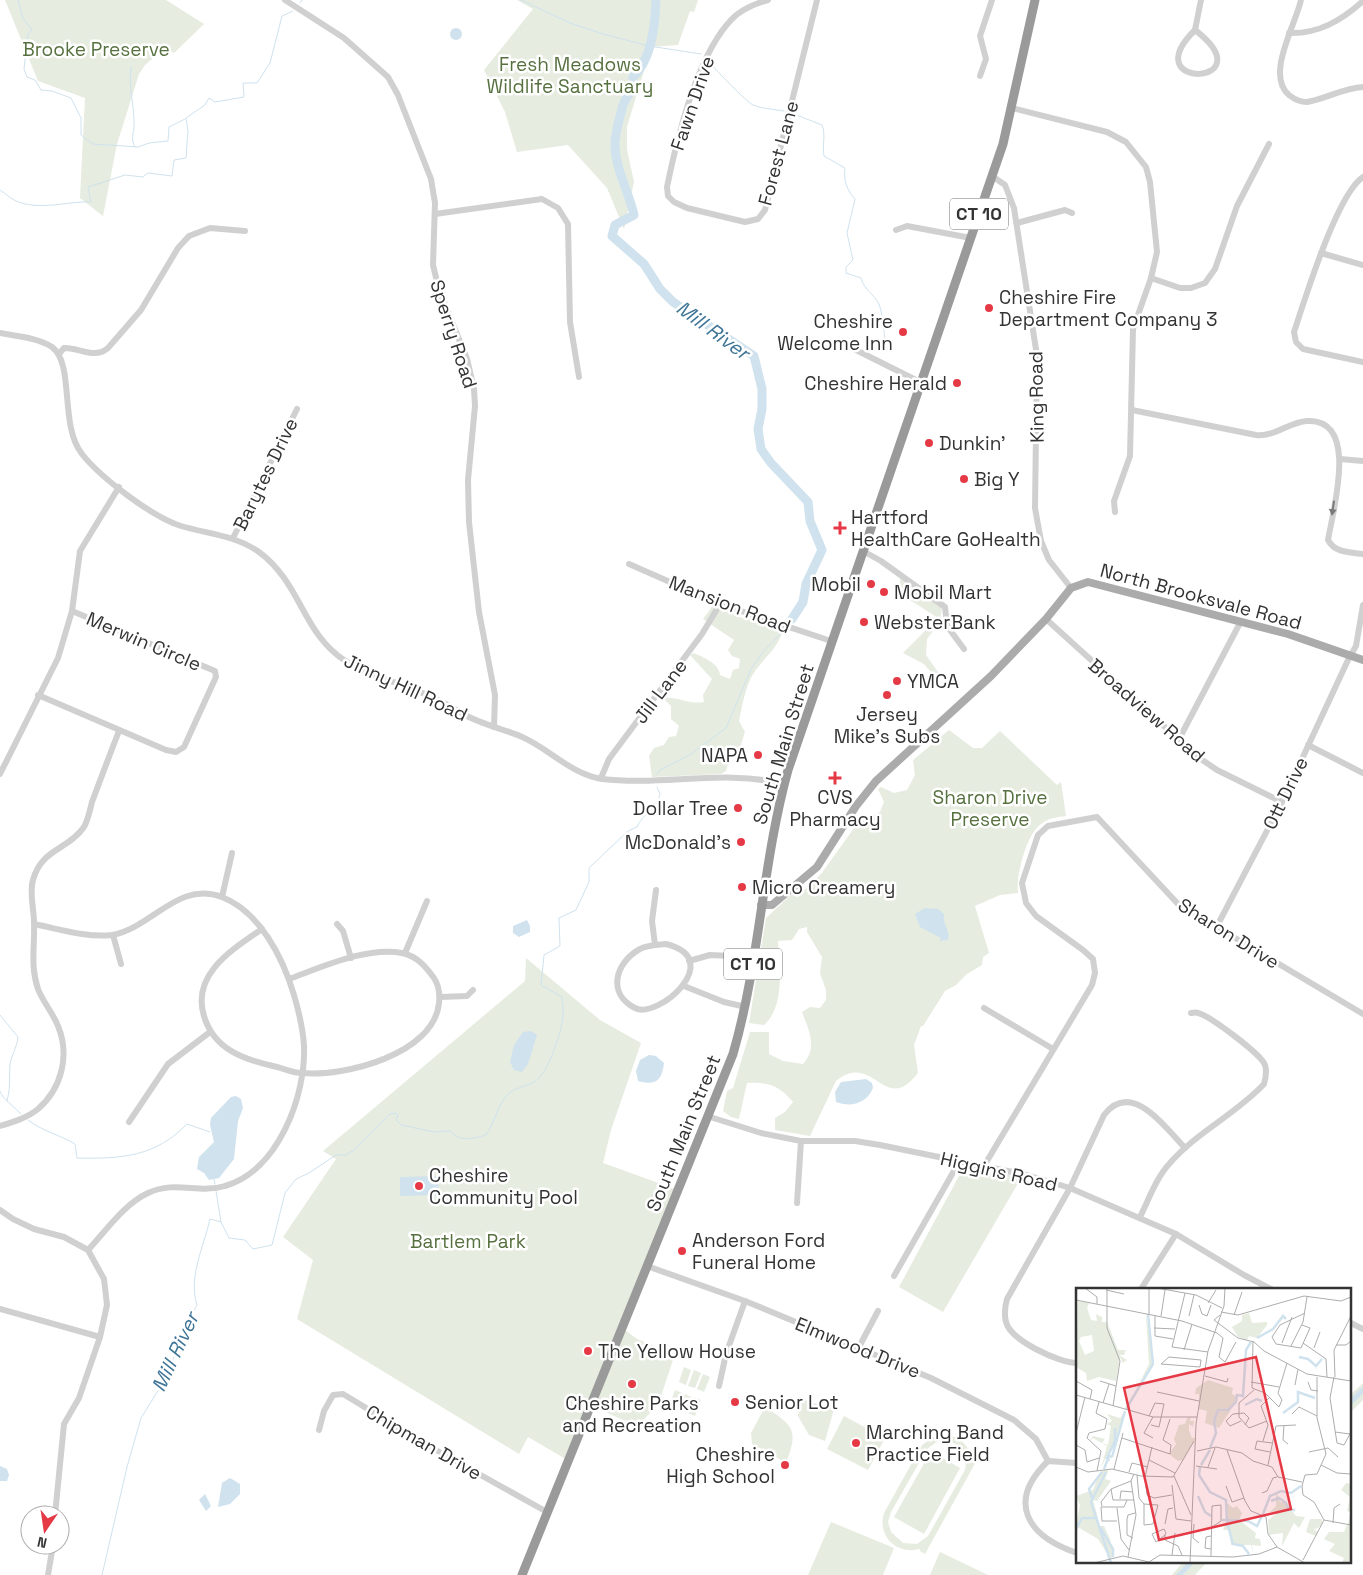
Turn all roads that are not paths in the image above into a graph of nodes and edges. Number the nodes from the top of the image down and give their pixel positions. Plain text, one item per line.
1 (286, 0) edge
2 (768, 0) edge
3 (814, 0) edge
4 (992, 0) edge
5 (1035, 0) edge
6 (1201, 0) edge
7 (1301, 0) edge
8 (1363, 1) edge
9 (1195, 30) junction
10 (1289, 33) junction
11 (980, 76) dead end
12 (1363, 87) edge
13 (1012, 108) junction
14 (1269, 144) dead end
15 (992, 176) junction
16 (1363, 177) edge
17 (674, 202) joint
18 (435, 214) junction
19 (1072, 214) dead end
20 (1017, 223) junction
21 (896, 230) dead end
22 (245, 231) dead end
23 (971, 238) junction
24 (1321, 253) junction
25 (1363, 265) edge
26 (1151, 278) junction
27 (0, 333) edge
28 (850, 347) dead end
29 (59, 354) junction
30 (1363, 362) edge
31 (579, 377) dead end
32 (920, 382) junction
33 (297, 409) dead end
34 (1132, 410) junction
35 (1340, 459) junction
36 (1363, 461) edge
37 (119, 487) junction
38 (1115, 512) dead end
39 (233, 538) junction
40 (863, 551) junction
41 (1363, 554) edge
42 (629, 564) dead end
43 (1071, 588) junction
44 (720, 604) junction
45 (1363, 605) edge
46 (72, 611) junction
47 (1046, 619) junction
48 (1240, 623) junction
49 (832, 641) junction
50 (964, 649) dead end
51 (1351, 656) junction
52 (1363, 660) edge
53 (38, 696) junction
54 (494, 727) junction
55 (119, 731) junction
56 (1178, 741) junction
57 (1308, 744) junction
58 (1363, 772) edge
59 (0, 774) edge
60 (601, 778) junction
61 (784, 784) junction
62 (1282, 802) junction
63 (232, 853) dead end
64 (656, 890) dead end
65 (222, 897) junction
66 (426, 901) dead end
67 (761, 905) junction
68 (34, 924) junction
69 (337, 924) dead end
70 (1216, 928) junction
71 (262, 929) junction
72 (113, 934) junction
73 (655, 945) junction
74 (406, 953) junction
75 (732, 956) dead end
76 (351, 958) junction
77 (689, 961) junction
78 (121, 964) dead end
79 (289, 979) junction
80 (684, 986) junction
81 (473, 990) dead end
82 (440, 996) junction
83 (746, 1007) junction
84 (984, 1008) dead end
85 (1190, 1013) dead end
86 (1363, 1014) edge
87 (210, 1032) junction
88 (1053, 1049) junction
89 (302, 1074) junction
90 (707, 1116) junction
91 (129, 1122) dead end
92 (0, 1126) edge
93 (801, 1141) junction
94 (1185, 1148) junction
95 (959, 1162) junction
96 (984, 1166) junction
97 (1070, 1188) junction
98 (797, 1203) dead end
99 (0, 1210) edge
100 (1140, 1217) junction
101 (1176, 1234) junction
102 (88, 1250) junction
103 (647, 1266) junction
104 (894, 1276) dead end
105 (1142, 1288) edge
106 (1269, 1288) edge
107 (745, 1301) junction
108 (0, 1309) edge
109 (878, 1311) dead end
110 (1350, 1322) edge
111 (1363, 1329) edge
112 (100, 1337) junction
113 (859, 1347) junction
114 (1076, 1363) edge
115 (719, 1386) dead end
116 (319, 1430) dead end
117 (1048, 1461) junction
118 (1076, 1464) edge
119 (56, 1505) edge
120 (547, 1512) junction
121 (1076, 1552) edge
122 (51, 1555) edge
123 (48, 1575) edge
124 (522, 1575) edge

1 - 18 street, Sperry Road
2 - 17 street, Fawn Drive
3 - 17 street, Forest Lane
4 - 11 street
5 - 13 highway, South Main Street / CT 10
6 - 9 street
7 - 10 street
8 - 10 street
9 - 9 street
10 - 12 street
13 - 15 highway, South Main Street / CT 10
13 - 26 street
14 - 26 street
15 - 20 street, King Road
15 - 23 highway, South Main Street / CT 10
16 - 24 street
18 - 31 street
18 - 54 street, Sperry Road
19 - 20 street
20 - 43 street, King Road
21 - 23 street
22 - 29 street
23 - 32 highway, South Main Street / CT 10
24 - 25 street
24 - 30 street
26 - 34 street
27 - 29 street
28 - 32 street
29 - 37 street, Jinny Hill Road
32 - 40 highway, South Main Street / CT 10
33 - 39 street, Barytes Drive
34 - 35 street
34 - 38 street
35 - 36 street
35 -> 41 street
37 - 39 street, Jinny Hill Road
37 - 46 street
39 - 54 street, Jinny Hill Road
40 - 49 highway, South Main Street / CT 10
40 - 50 street
42 - 44 street, Mansion Road
43 - 47 main road, North Brooksvale Road
43 - 48 main road, North Brooksvale Road
44 - 49 street, Mansion Road
44 - 60 street, Jill Lane
45 - 51 street, Ott Drive
46 - 53 street
46 - 55 street, Merwin Circle
47 - 56 street, Broadview Road
47 - 67 main road, North Brooksvale Road
48 - 51 main road, North Brooksvale Road
48 - 56 street
49 - 61 highway, South Main Street / CT 10
51 - 52 main road, North Brooksvale Road
51 - 57 street, Ott Drive
53 - 55 street, Merwin Circle
53 - 59 street
54 - 60 street, Jinny Hill Road
55 - 68 street
56 - 62 street, Broadview Road
57 - 58 street
57 - 62 street, Ott Drive
60 - 61 street, Jinny Hill Road
61 - 67 highway, South Main Street / CT 10
62 - 70 street, Ott Drive
63 - 65 street
64 - 73 street
65 - 71 street
65 - 72 street
66 - 74 street
67 - 83 highway, South Main Street / CT 10
68 - 72 street
68 - 92 street
69 - 76 street
70 - 86 street, Sharon Drive
70 - 88 street, Sharon Drive
71 - 79 street
71 - 87 street
72 - 78 street
73 - 77 street
73 - 80 street
74 - 76 street
74 - 82 street
75 - 77 street
76 - 79 street
77 - 80 street
79 - 89 street
80 - 83 street
81 - 82 street
82 - 89 street
83 - 90 highway, South Main Street / CT 10
84 - 88 street
85 - 94 street
87 - 89 street
87 - 91 street
88 - 96 street, Sharon Drive
89 - 102 street
90 - 93 street, Higgins Road
90 - 103 highway, South Main Street / CT 10
93 - 95 street, Higgins Road
93 - 98 street
94 - 97 street
94 - 100 street
95 - 96 street, Higgins Road
95 - 104 street
96 - 97 street, Higgins Road
97 - 100 street, Higgins Road
97 - 114 street
99 - 102 street
100 - 101 street, Higgins Road
101 - 105 street
101 - 106 street, Higgins Road
102 - 112 street
103 - 107 street, Elmwood Drive
103 - 120 highway, South Main Street / CT 10
107 - 113 street, Elmwood Drive
107 - 115 street
108 - 112 street
109 - 113 street
110 - 111 street
112 - 119 street
113 - 117 street, Elmwood Drive
116 - 120 street, Chipman Drive
117 - 118 street
117 - 121 street
120 - 124 highway, South Main Street / CT 10
122 - 123 street

